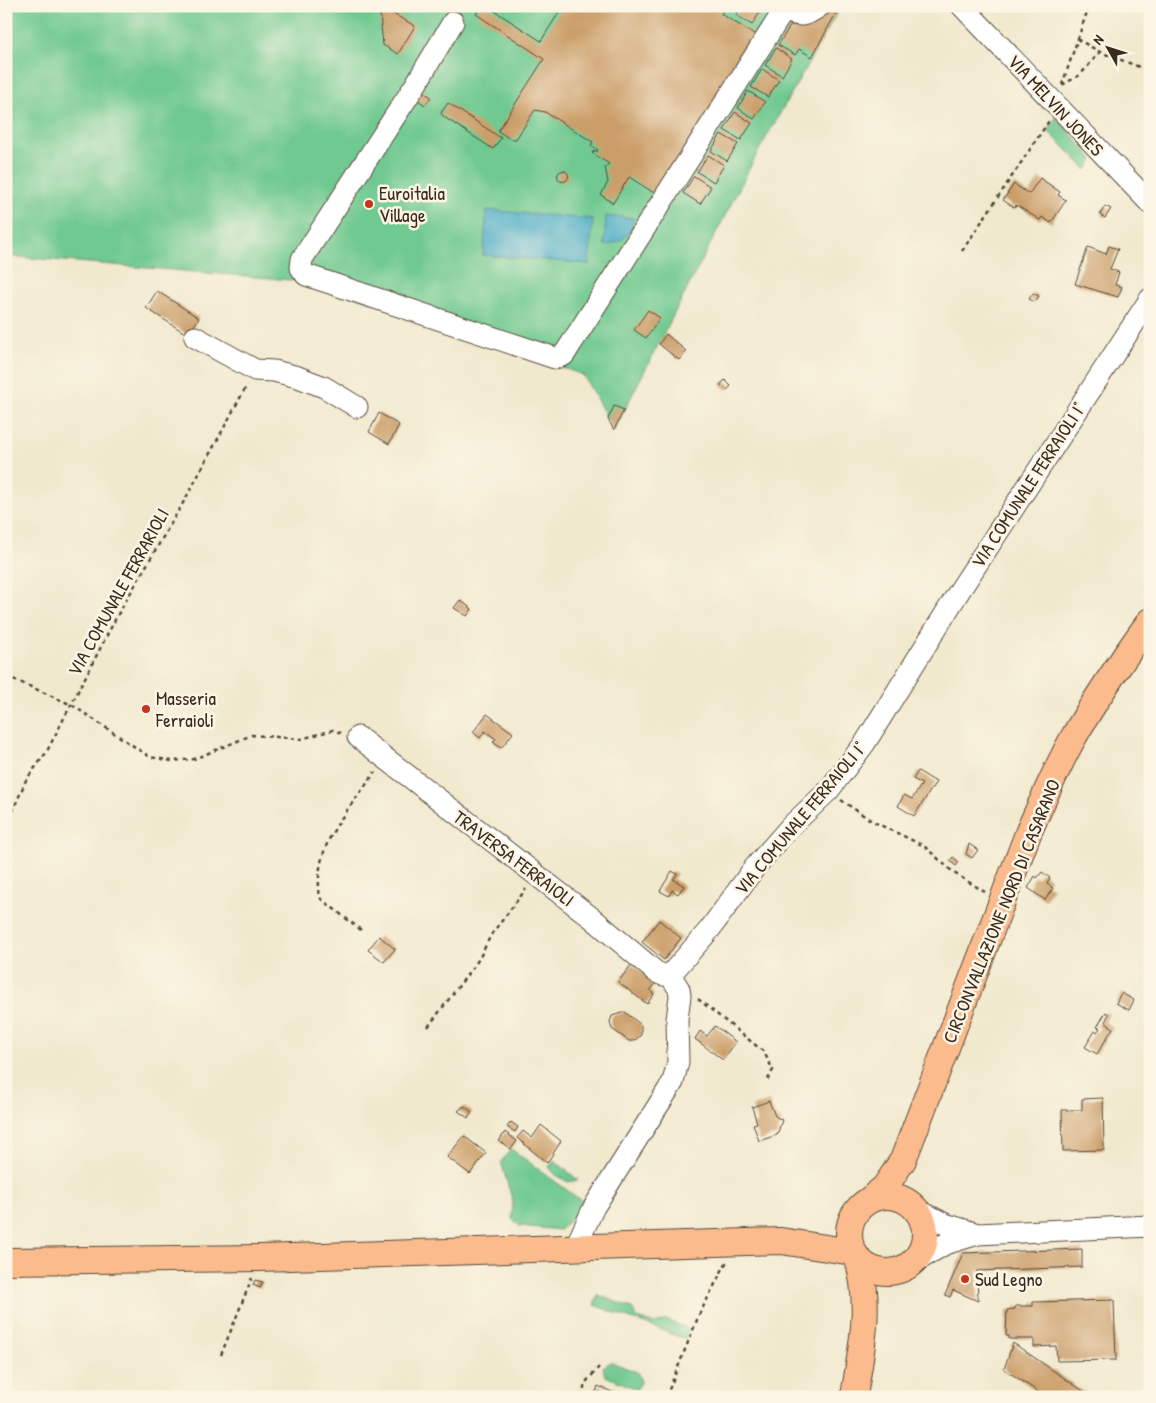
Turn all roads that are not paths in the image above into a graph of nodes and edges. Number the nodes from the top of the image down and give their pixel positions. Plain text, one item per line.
1 (820, 6) edge
2 (962, 6) edge
3 (453, 22) dead end
4 (1150, 203) edge
5 (1150, 299) edge
6 (195, 337) dead end
7 (357, 407) dead end
8 (1150, 621) edge
9 (358, 737) road end
10 (674, 982) junction
11 (903, 1160) junction
12 (866, 1203) junction
13 (913, 1206) junction
14 (1150, 1226) edge
15 (978, 1234) junction
16 (780, 1241) junction
17 (575, 1248) junction
18 (856, 1256) junction
19 (6, 1261) edge
20 (909, 1265) junction
21 (866, 1314) junction
22 (854, 1397) edge

1 - 3 street
2 - 4 street, VIA MELVIN JONES
5 - 10 street, VIA COMUNALE FERRAIOLI I°
6 - 7 street
8 - 11 main road, CIRCONVALLAZIONE NORD DI CASARANO
9 - 10 street, TRAVERSA FERRAIOLI
10 - 17 street
11 - 12 main road
11 - 13 main road
12 - 13 main road
12 - 16 main road
12 - 18 main road
13 - 15 street
13 - 20 main road
14 - 15 street
15 - 20 street
16 - 17 main road
16 - 18 main road
17 - 19 main road
18 - 20 main road
18 - 21 main road
20 - 21 main road
21 - 22 main road

